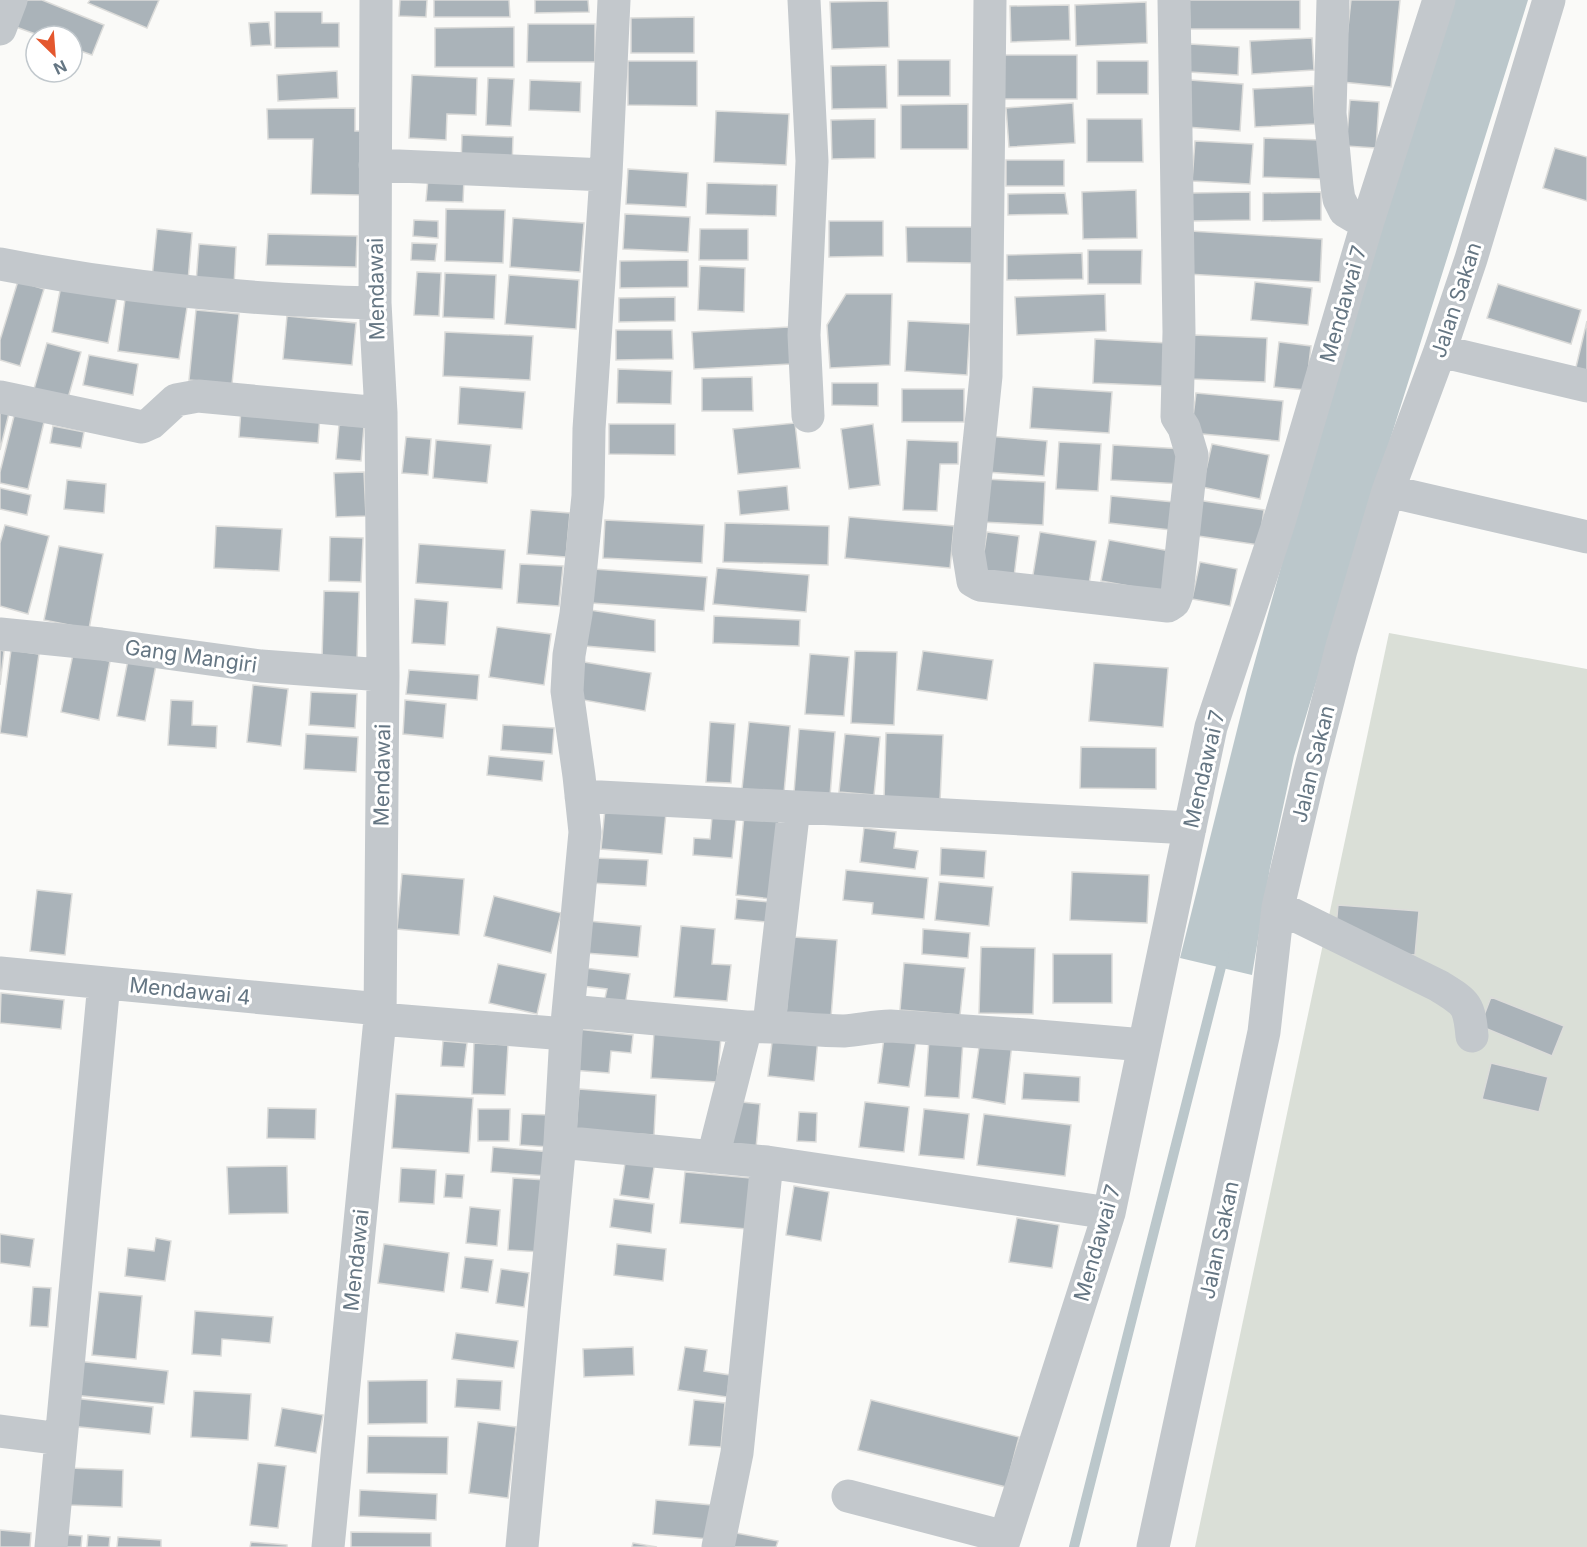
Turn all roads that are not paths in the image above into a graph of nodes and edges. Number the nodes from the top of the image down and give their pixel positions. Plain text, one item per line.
1 (11, 0) edge
2 (376, 0) edge
3 (614, 0) edge
4 (804, 0) edge
5 (990, 0) edge
6 (1174, 0) edge
7 (1333, 0) edge
8 (1439, 0) edge
9 (1549, 0) edge
10 (0, 29) edge
11 (375, 165) junction
12 (606, 175) junction
13 (1367, 224) junction
14 (0, 264) edge
15 (375, 303) junction
16 (1440, 351) junction
17 (1587, 386) edge
18 (0, 398) edge
19 (381, 413) junction
20 (808, 416) dead end
21 (1388, 491) junction
22 (1587, 537) edge
23 (0, 634) edge
24 (383, 675) junction
25 (581, 796) junction
26 (794, 807) junction
27 (1190, 828) junction
28 (1278, 907) junction
29 (0, 973) edge
30 (104, 983) junction
31 (380, 1014) junction
32 (568, 1023) junction
33 (758, 1026) junction
34 (1472, 1036) dead end
35 (1144, 1045) junction
36 (560, 1142) junction
37 (713, 1157) junction
38 (767, 1162) junction
39 (1109, 1213) junction
40 (0, 1431) edge
41 (61, 1438) junction
42 (848, 1496) dead end
43 (1003, 1542) edge
44 (51, 1547) edge
45 (328, 1547) edge
46 (522, 1547) edge
47 (718, 1547) edge
48 (1153, 1547) edge

1 - 10 street
2 - 11 street, Mendawai
3 - 12 street
4 - 20 street
5 - 6 street
7 - 13 street
8 - 13 street, Mendawai 7
9 - 16 street, Jalan Sakan
11 - 12 street
11 - 15 street, Mendawai
12 - 25 street
13 - 27 street, Mendawai 7
14 - 15 street
15 - 19 street, Mendawai
16 - 17 street
16 - 21 street, Jalan Sakan
18 - 19 street
19 - 24 street, Mendawai
21 - 22 street
21 - 28 street, Jalan Sakan
23 - 24 street, Gang Mangiri
24 - 31 street, Mendawai
25 - 26 street
25 - 32 street
26 - 27 street
26 - 33 street
27 - 35 street, Mendawai 7
28 - 34 street
28 - 48 street, Jalan Sakan
29 - 30 street, Mendawai 4
30 - 31 street, Mendawai 4
30 - 41 street
31 - 32 street, Mendawai 4
31 - 45 street, Mendawai
32 - 33 street, Mendawai 4
32 - 36 street
33 - 35 street, Mendawai 4
33 - 37 street
35 - 39 street, Mendawai 7
36 - 37 street
36 - 46 street
37 - 38 street
38 - 39 street
38 - 47 street
39 - 43 street, Mendawai 7
40 - 41 street
41 - 44 street
42 - 43 street

